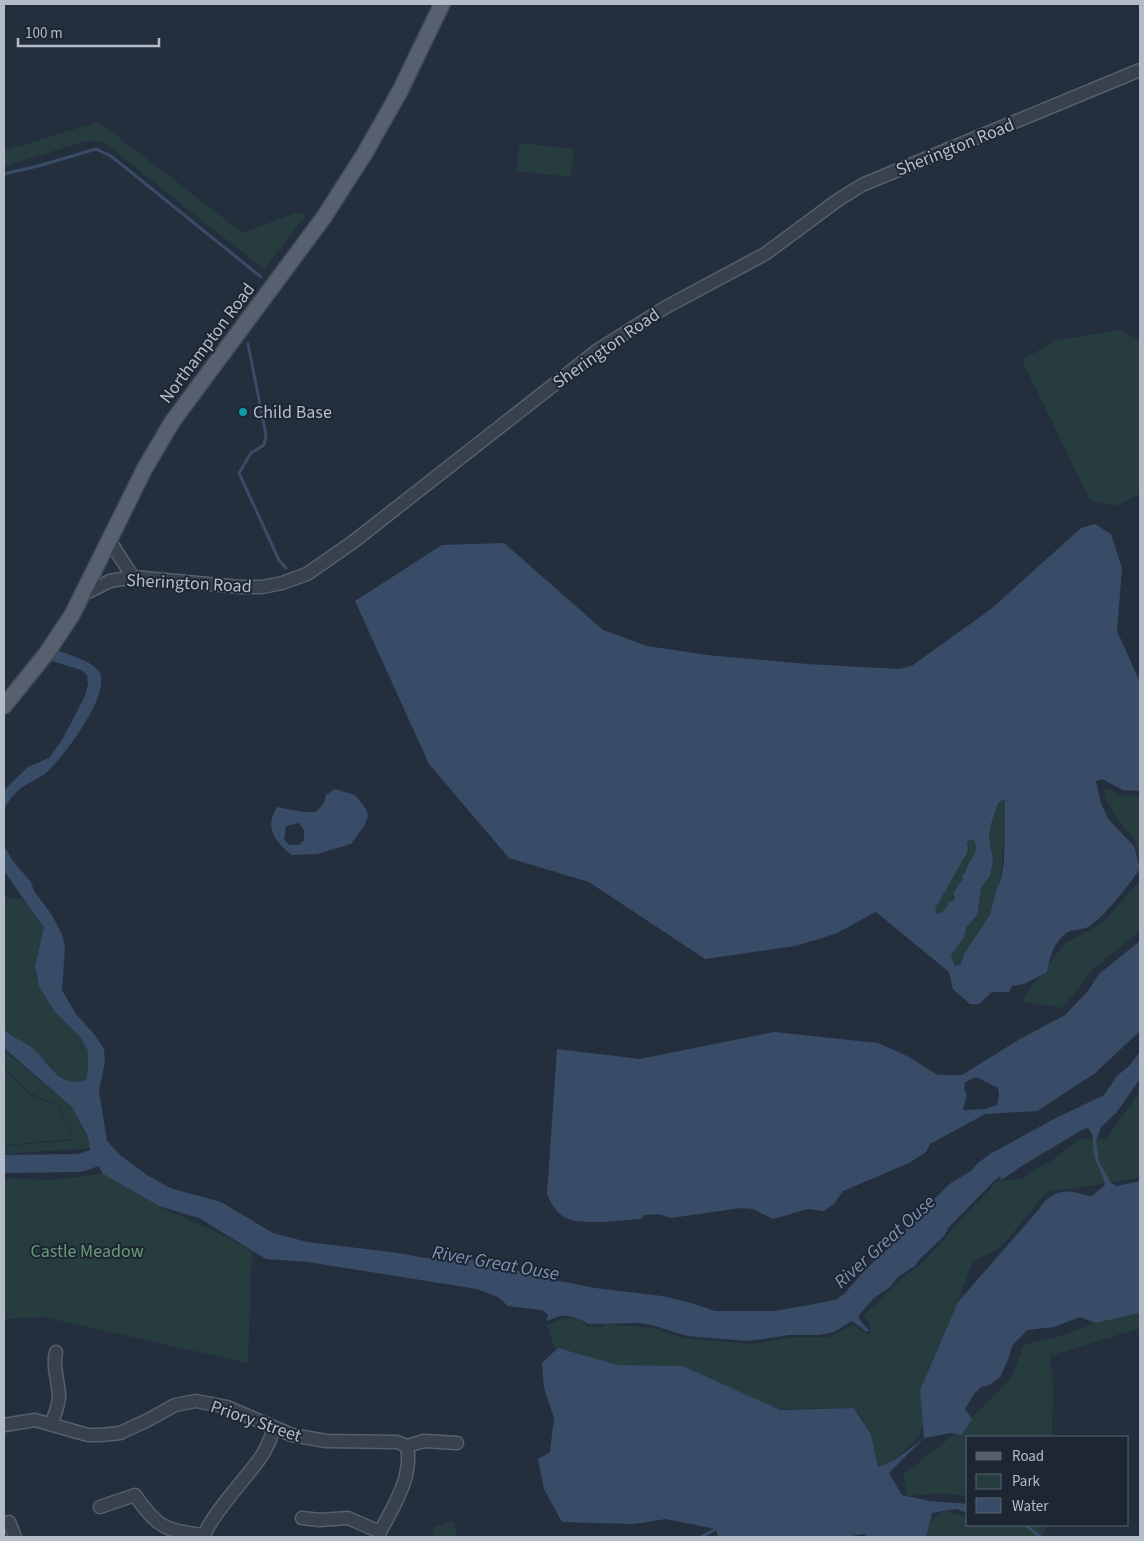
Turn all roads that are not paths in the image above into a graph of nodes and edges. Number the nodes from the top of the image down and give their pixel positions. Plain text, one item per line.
1 (442, 4) edge
2 (1140, 70) edge
3 (109, 540) junction
4 (133, 577) junction
5 (82, 595) junction
6 (4, 706) edge
7 (56, 1352) dead end
8 (51, 1424) junction
9 (4, 1425) edge
10 (274, 1429) junction
11 (457, 1442) dead end
12 (406, 1446) junction
13 (100, 1507) dead end
14 (302, 1518) dead end
15 (380, 1534) edge
16 (204, 1536) edge

1 - 3 main road, Northampton Road
2 - 4 street, Sherington Road
3 - 4 street
3 - 5 main road, Northampton Road
4 - 5 street, Sherington Road
5 - 6 main road, Northampton Road
7 - 8 street
8 - 9 street, Priory Street
8 - 10 street, Priory Street
10 - 12 street, Priory Street
10 - 16 street
11 - 12 street, Priory Street
12 - 15 street
13 - 16 street
14 - 15 street

